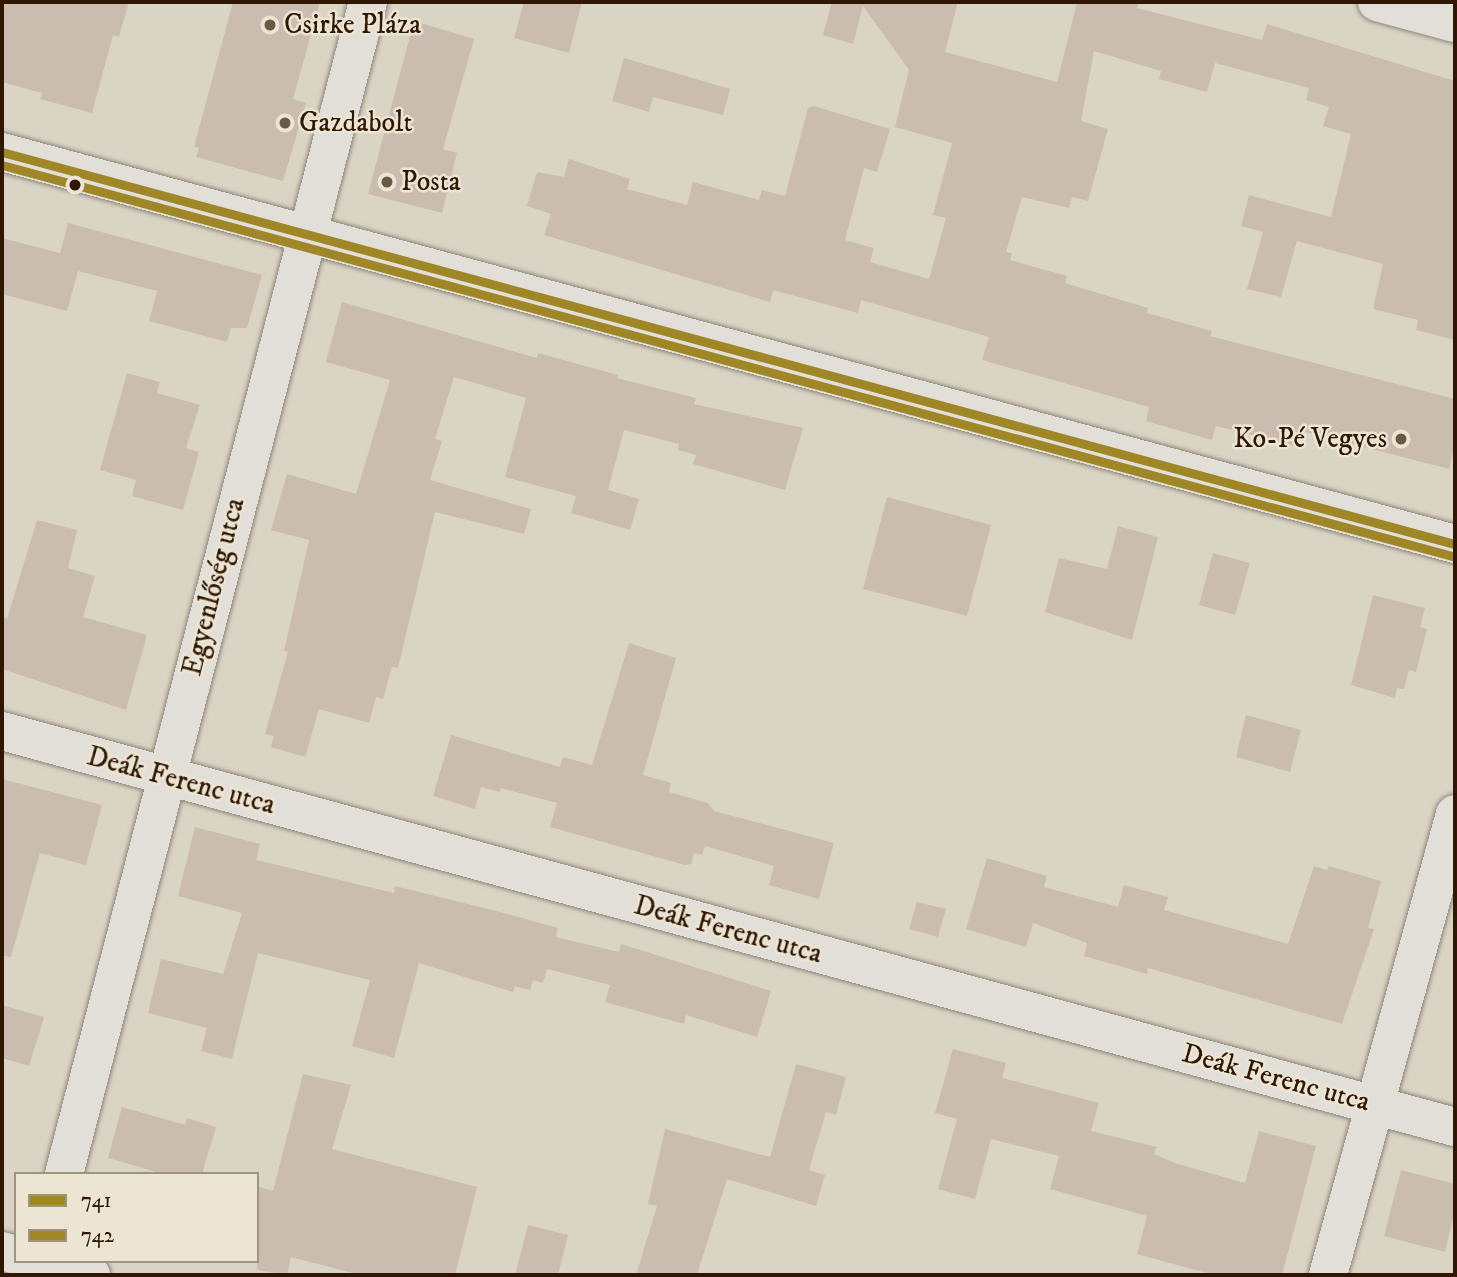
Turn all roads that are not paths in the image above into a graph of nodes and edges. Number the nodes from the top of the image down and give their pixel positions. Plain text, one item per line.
1 (368, 2) edge
2 (1377, 2) edge
3 (1455, 23) edge
4 (2, 152) edge
5 (305, 235) junction
6 (1455, 544) edge
7 (2, 732) edge
8 (166, 776) junction
9 (1455, 814) edge
10 (1374, 1105) junction
11 (1455, 1127) edge
12 (65, 1172) edge
13 (44, 1263) edge
14 (91, 1275) edge
15 (1328, 1275) edge

1 - 5 street, Egyenlőség utca
2 - 3 street
4 - 5 street
5 - 6 street
5 - 8 street, Egyenlőség utca
7 - 8 street, Deák Ferenc utca
8 - 10 street, Deák Ferenc utca
8 - 12 street, Egyenlőség utca
9 - 10 street
10 - 11 street, Deák Ferenc utca
10 - 15 street
13 - 14 street

